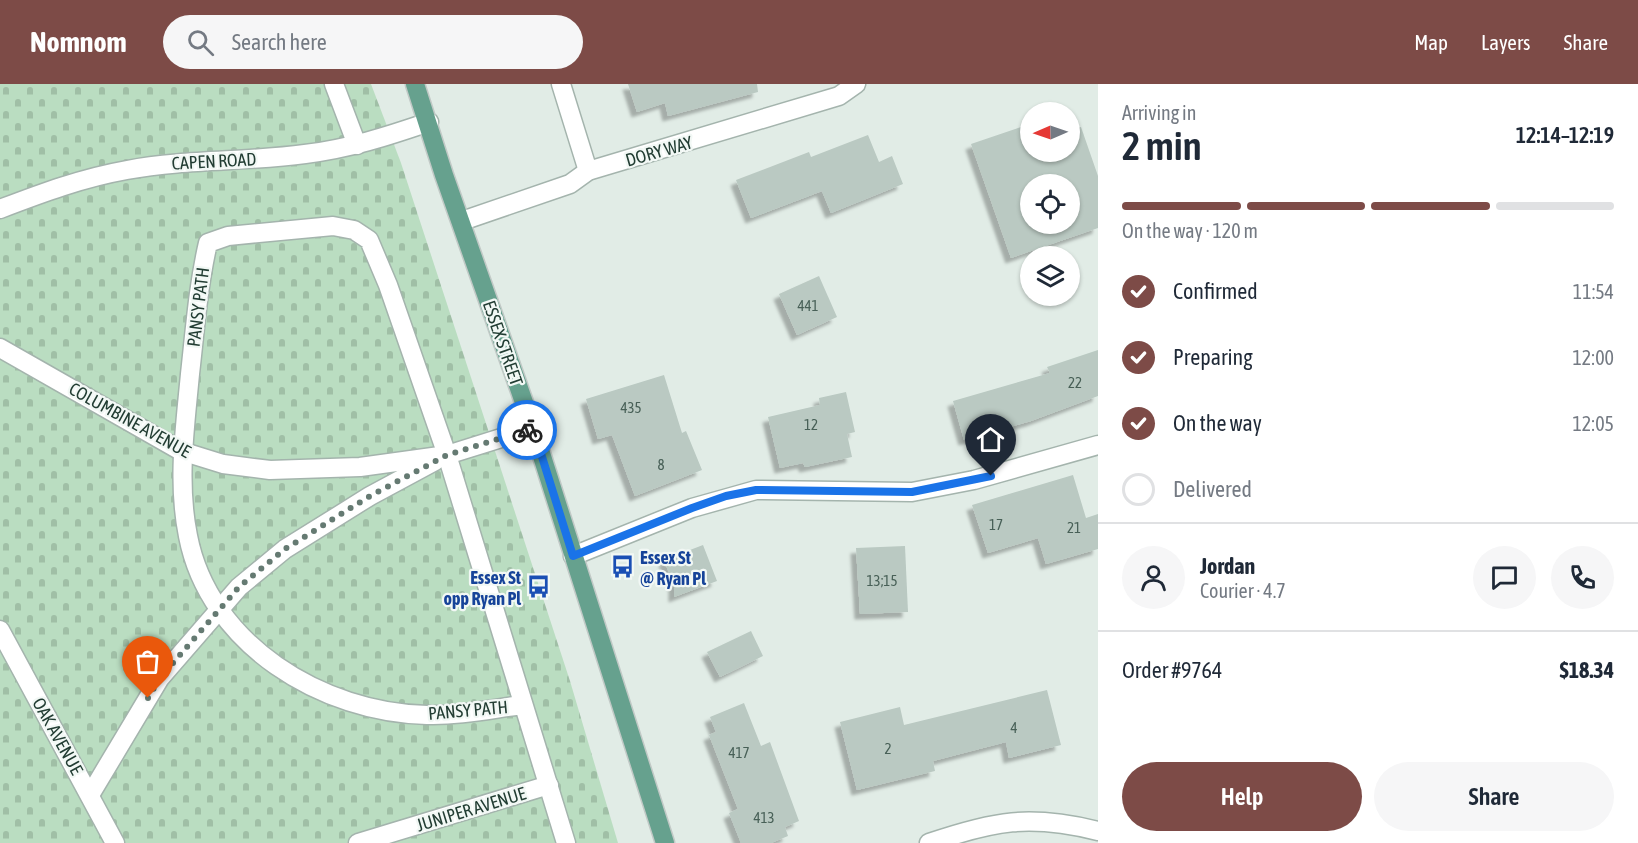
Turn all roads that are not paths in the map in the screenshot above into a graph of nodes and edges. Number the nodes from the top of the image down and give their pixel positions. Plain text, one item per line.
1 (334, 84) edge
2 (415, 84) edge
3 (561, 84) edge
4 (856, 84) edge
5 (429, 122) junction
6 (357, 145) junction
7 (588, 171) junction
8 (0, 209) edge
9 (462, 221) junction
10 (0, 348) edge
11 (533, 428) junction
12 (1098, 445) edge
13 (181, 451) junction
14 (447, 455) junction
15 (573, 556) junction
16 (220, 611) junction
17 (0, 630) edge
18 (522, 705) junction
19 (549, 785) junction
20 (90, 795) junction
21 (1098, 831) edge
22 (115, 843) edge
23 (358, 843) edge
24 (566, 843) edge
25 (665, 843) edge
26 (929, 843) edge

1 - 6 street
2 - 5 main road, ESSEX STREET
3 - 7 street
4 - 7 street, DORY WAY
5 - 6 street, CAPEN ROAD
5 - 9 main road, ESSEX STREET
6 - 8 street, CAPEN ROAD
7 - 9 street, DORY WAY
9 - 11 main road, ESSEX STREET
10 - 13 street, COLUMBINE AVENUE
11 - 14 street, COLUMBINE AVENUE
11 - 15 main road, ESSEX STREET
12 - 15 street
13 - 14 street, COLUMBINE AVENUE
13 - 14 street, PANSY PATH
13 - 16 street, PANSY PATH
14 - 16 street, COLUMBINE AVENUE
14 - 18 street, PANSY PATH
15 - 25 main road, ESSEX STREET
16 - 18 street, PANSY PATH
16 - 20 street, COLUMBINE AVENUE
17 - 20 street, OAK AVENUE
18 - 19 street, PANSY PATH
19 - 23 street, JUNIPER AVENUE
19 - 24 street, PANSY PATH
20 - 22 street, OAK AVENUE
21 - 26 street

